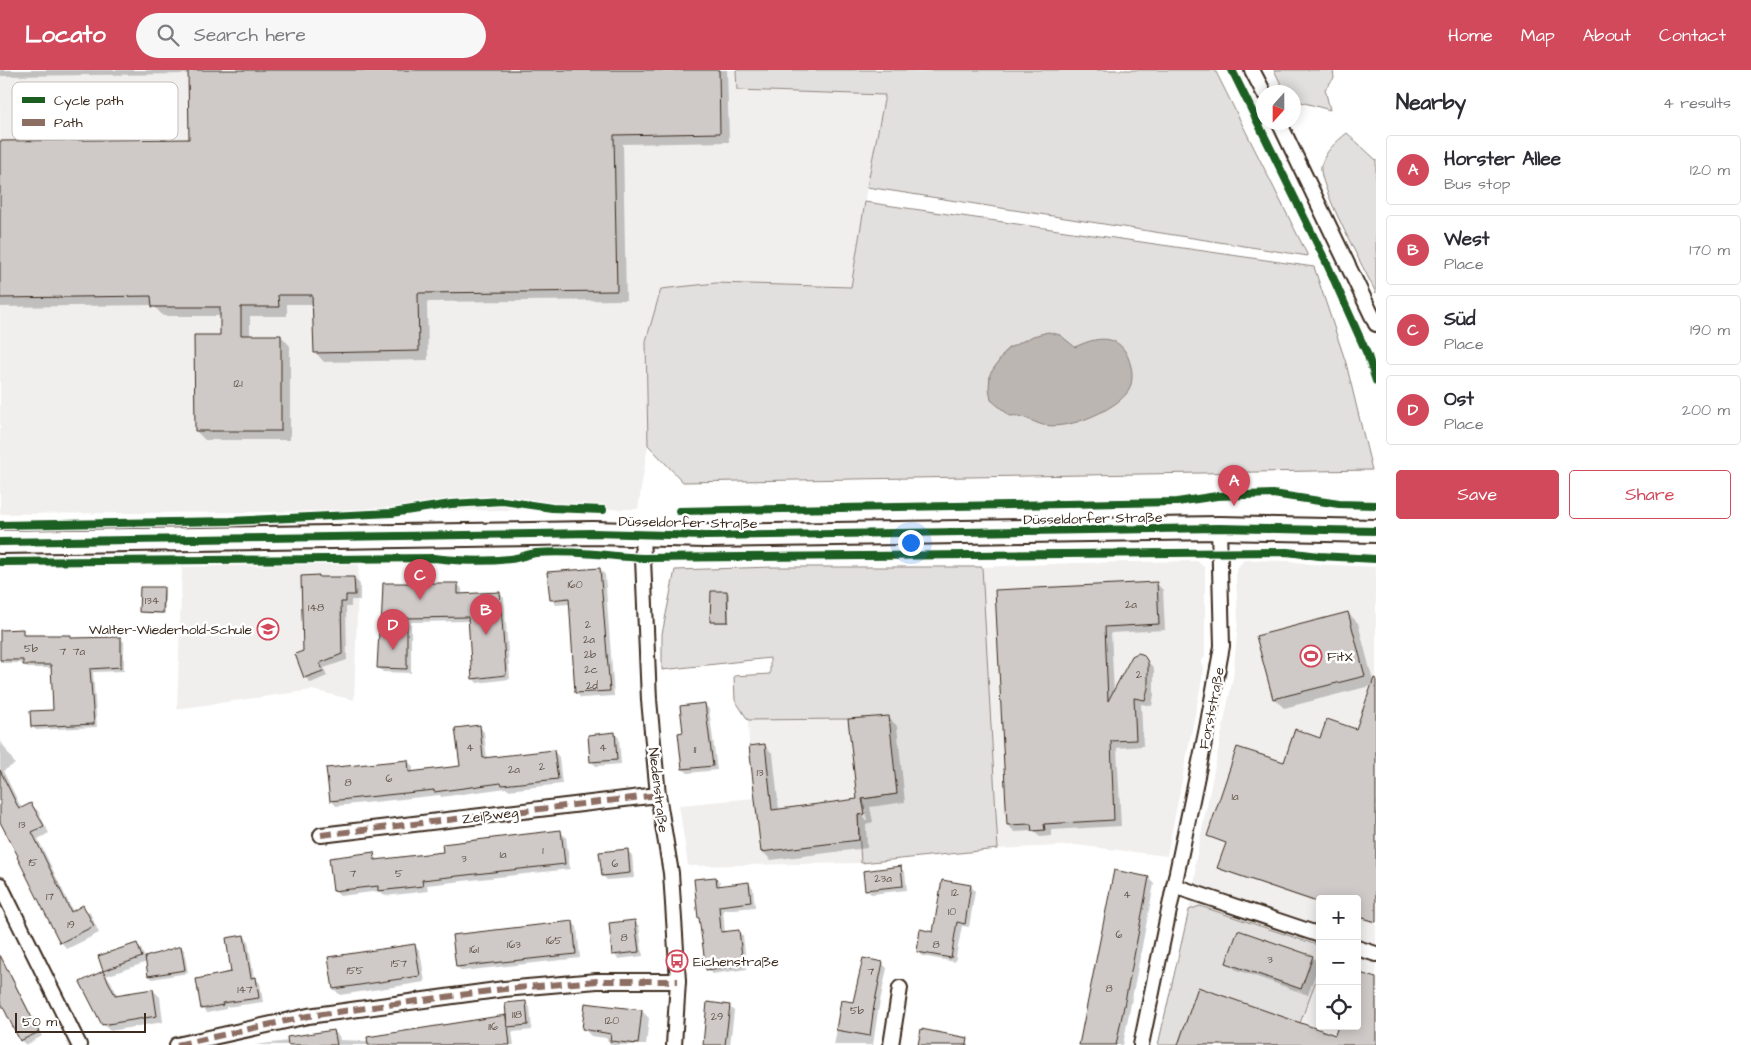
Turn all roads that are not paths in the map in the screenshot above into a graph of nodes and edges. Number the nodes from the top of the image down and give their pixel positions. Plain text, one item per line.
1 (1252, 70) edge
2 (1260, 85) edge
3 (1283, 130) edge
4 (1376, 324) edge
5 (1219, 528) junction
6 (1376, 531) edge
7 (642, 534) junction
8 (0, 542) edge
9 (658, 795) junction
10 (321, 835) dead end
11 (0, 885) edge
12 (1174, 886) junction
13 (1316, 934) edge
14 (1361, 949) edge
15 (1376, 954) edge
16 (678, 981) junction
17 (900, 988) dead end
18 (80, 1045) edge
19 (178, 1045) edge
20 (674, 1045) edge
21 (891, 1045) edge
22 (1141, 1045) edge

1 - 2 street
3 - 4 street
5 - 6 main road, Düsseldorfer Straße
5 - 7 main road, Düsseldorfer Straße
5 - 12 street, Forststraße
7 - 8 main road, Düsseldorfer Straße
7 - 9 street, Niedenstraße
9 - 10 street, Zeißweg
9 - 16 street, Niedenstraße
11 - 18 street
12 - 13 street
12 - 22 street, Forststraße
14 - 15 street
16 - 19 street
16 - 20 street, Niedenstraße
17 - 21 street

